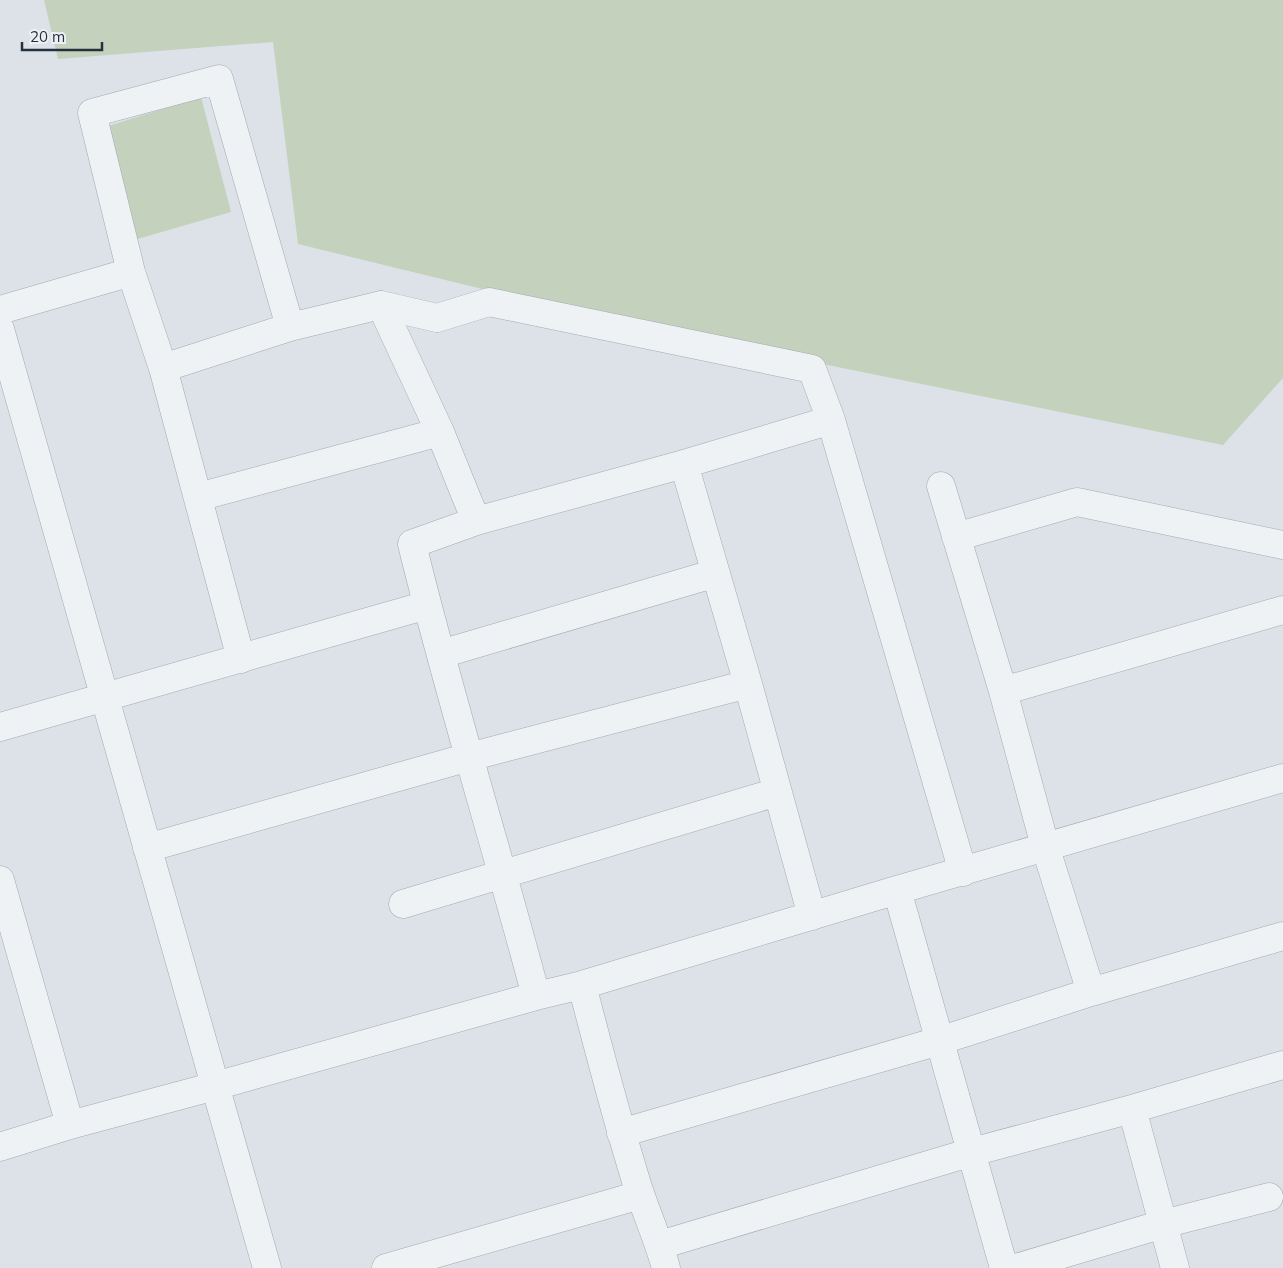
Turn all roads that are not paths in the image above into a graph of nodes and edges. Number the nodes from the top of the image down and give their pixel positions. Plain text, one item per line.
1 (131, 272) junction
2 (381, 305) junction
3 (0, 310) edge
4 (290, 327) junction
5 (0, 329) edge
6 (163, 368) junction
7 (831, 420) junction
8 (440, 432) junction
9 (684, 464) junction
10 (941, 486) dead end
11 (198, 497) junction
12 (476, 521) junction
13 (956, 537) junction
14 (1283, 545) edge
15 (716, 573) junction
16 (427, 605) junction
17 (1283, 610) edge
18 (441, 654) junction
19 (241, 658) junction
20 (748, 684) junction
21 (1003, 691) junction
22 (104, 699) junction
23 (0, 727) edge
24 (469, 757) junction
25 (1283, 778) edge
26 (777, 792) junction
27 (1045, 846) junction
28 (147, 848) junction
29 (963, 872) junction
30 (504, 873) junction
31 (0, 880) edge
32 (897, 890) junction
33 (403, 904) dead end
34 (812, 916) junction
35 (1283, 936) edge
36 (582, 985) junction
37 (1092, 992) junction
38 (536, 996) junction
39 (939, 1041) junction
40 (1283, 1065) edge
41 (216, 1086) junction
42 (1132, 1110) junction
43 (70, 1125) junction
44 (621, 1133) junction
45 (0, 1147) edge
46 (972, 1152) junction
47 (640, 1195) junction
48 (1269, 1197) dead end
49 (1163, 1224) junction
50 (663, 1256) edge
51 (268, 1268) edge
52 (386, 1268) edge
53 (1004, 1268) edge
54 (1016, 1268) edge
55 (1175, 1268) edge

1 - 3 street
1 - 4 street
1 - 6 street
2 - 4 street
2 - 7 street
2 - 8 street
4 - 6 street
5 - 22 street
6 - 11 street
7 - 9 street
7 - 29 street
8 - 11 street
8 - 12 street
9 - 12 street
9 - 15 street
10 - 13 street
11 - 19 street
12 - 16 street
13 - 14 street
13 - 21 street
15 - 18 street
15 - 20 street
16 - 18 street
16 - 19 street
17 - 21 street
18 - 24 street
19 - 22 street
20 - 24 street
20 - 26 street
21 - 27 street
22 - 23 street
22 - 28 street
24 - 28 street
24 - 30 street
25 - 27 street
26 - 30 street
26 - 34 street
27 - 29 street
27 - 37 street
28 - 41 street
29 - 32 street
30 - 33 street
30 - 38 street
31 - 43 street
32 - 34 street
32 - 39 street
34 - 36 street
35 - 37 street
36 - 38 street
36 - 44 street
37 - 39 street
38 - 41 street
39 - 44 street
39 - 46 street
40 - 42 street
41 - 43 street
41 - 51 street
42 - 46 street
42 - 49 street
43 - 45 street
44 - 47 street
46 - 50 street
46 - 53 street
47 - 50 street
47 - 52 street
48 - 49 street
49 - 54 street
49 - 55 street

